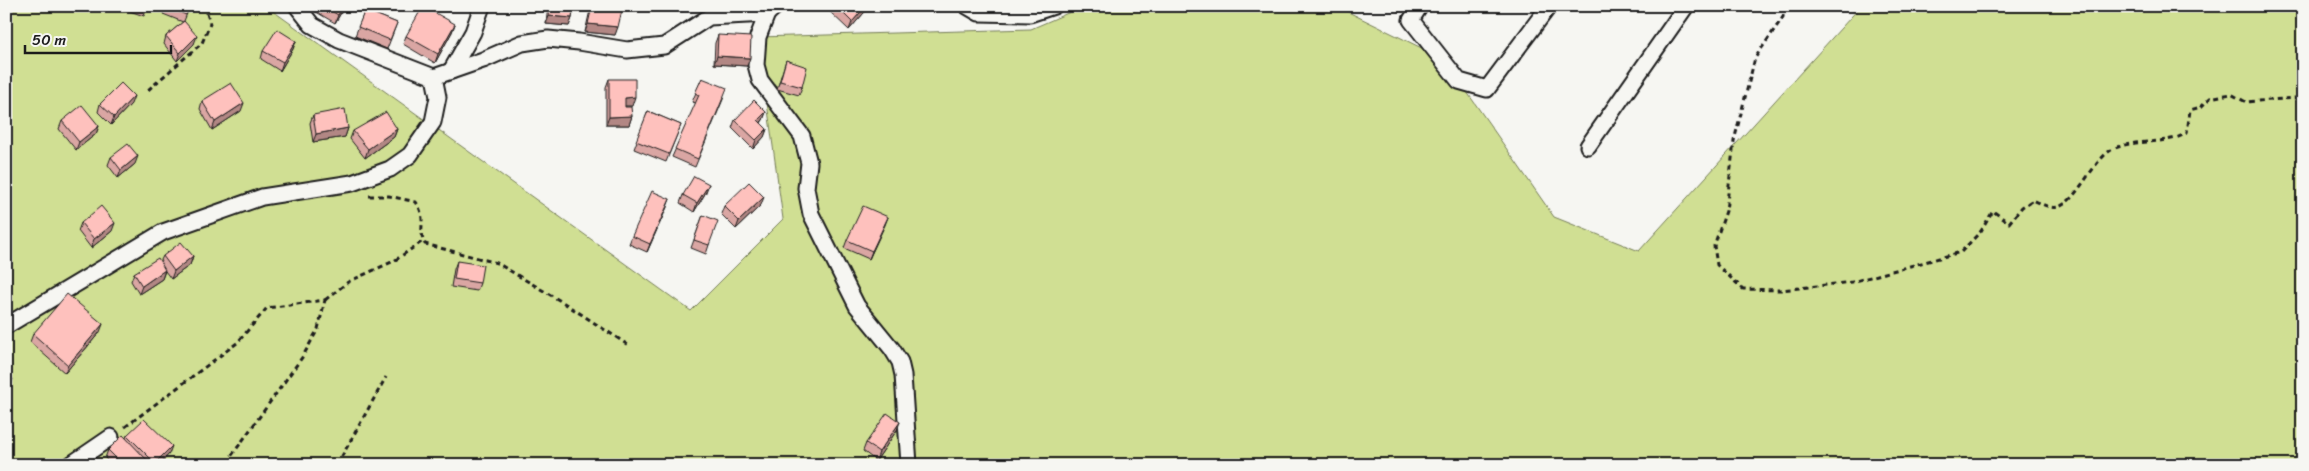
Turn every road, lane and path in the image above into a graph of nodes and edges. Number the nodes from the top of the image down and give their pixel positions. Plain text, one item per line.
1 (205, 6) edge
2 (297, 6) edge
3 (482, 6) edge
4 (967, 6) edge
5 (1054, 6) edge
6 (1420, 6) edge
7 (1549, 6) edge
8 (1686, 6) edge
9 (1783, 6) edge
10 (772, 10) edge
11 (451, 71) junction
12 (434, 77) junction
13 (148, 90) dead end
14 (2303, 100) edge
15 (1588, 146) dead end
16 (352, 183) junction
17 (423, 241) junction
18 (325, 300) junction
19 (6, 326) edge
20 (628, 345) dead end
21 (386, 377) dead end
22 (112, 437) joint
23 (70, 465) edge
24 (225, 465) edge
25 (337, 465) edge
26 (909, 465) edge

1 - 13 path
2 - 12 street
3 - 11 street
4 - 5 street
6 - 7 street
8 - 15 street
9 - 14 path
10 - 11 street
10 - 26 street
11 - 12 street
12 - 16 street
16 - 17 path
16 - 19 street
17 - 18 path
17 - 20 path
18 - 22 path
18 - 24 path
21 - 25 path
22 - 23 street

